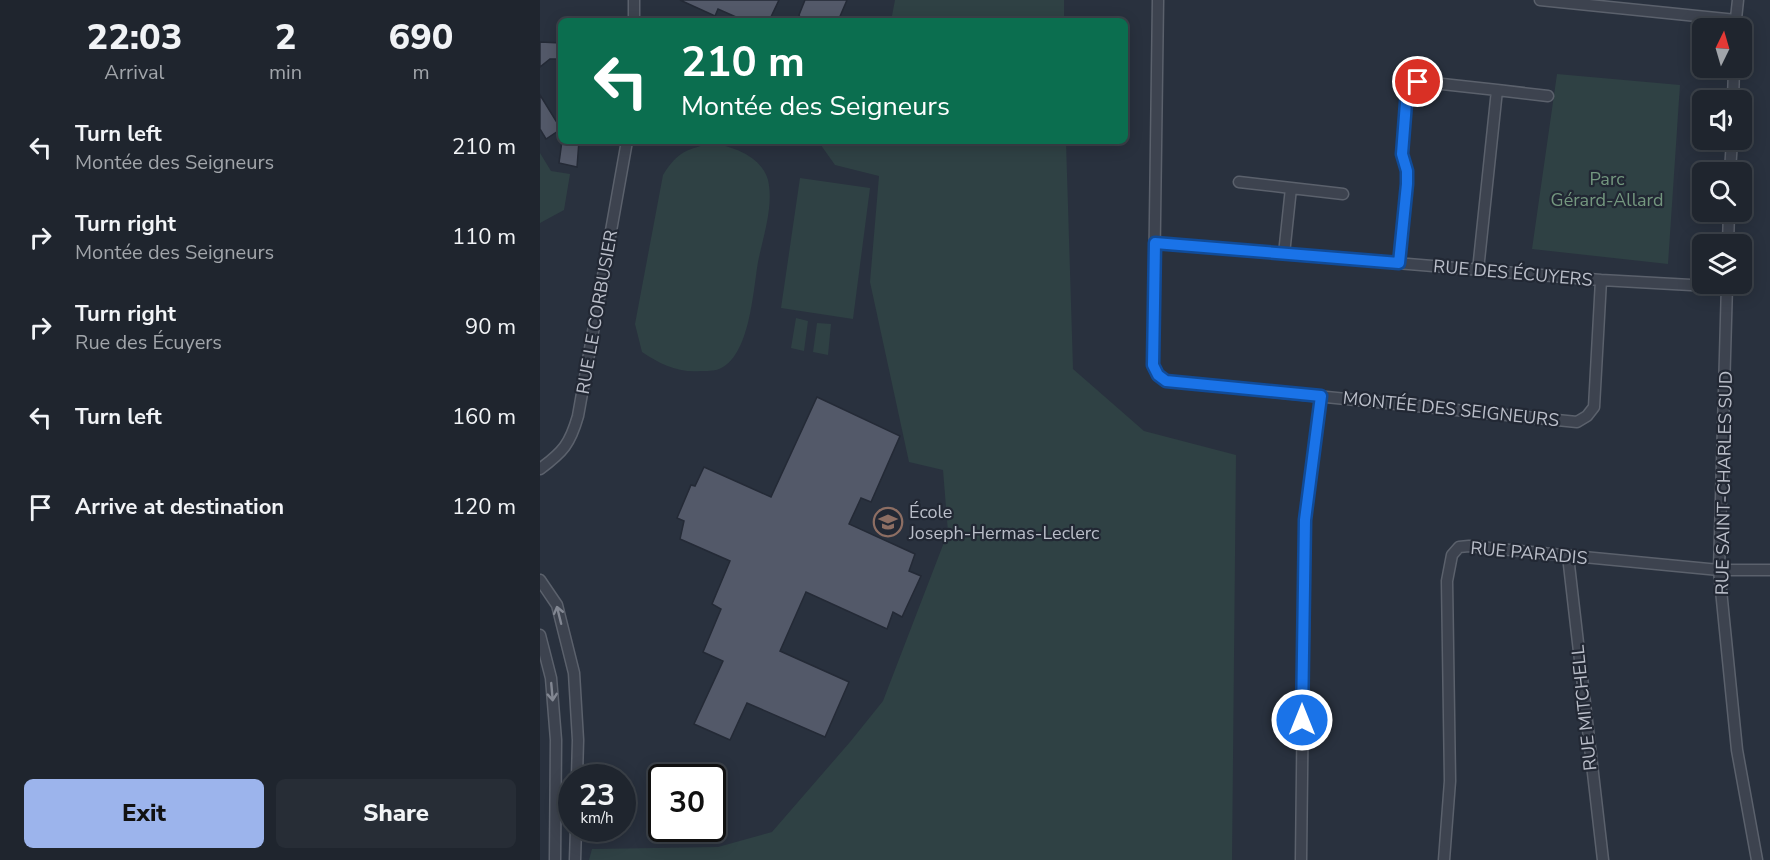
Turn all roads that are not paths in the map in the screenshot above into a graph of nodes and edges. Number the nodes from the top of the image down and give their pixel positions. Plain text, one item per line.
1 (634, 0) edge
2 (1158, 0) edge
3 (1540, 0) edge
4 (1738, 0) edge
5 (634, 18) edge
6 (1736, 18) edge
7 (1692, 19) edge
8 (1497, 90) junction
9 (1548, 96) dead end
10 (626, 144) edge
11 (1239, 182) dead end
12 (1290, 188) junction
13 (1343, 194) dead end
14 (1155, 243) junction
15 (1284, 254) junction
16 (1399, 263) junction
17 (1478, 270) junction
18 (1601, 280) junction
19 (1692, 284) edge
20 (1727, 294) edge
21 (1321, 396) junction
22 (540, 469) edge
23 (1568, 556) junction
24 (1719, 570) junction
25 (1770, 570) edge
26 (540, 580) edge
27 (540, 635) edge
28 (577, 764) edge
29 (576, 842) edge
30 (555, 860) edge
31 (575, 860) edge
32 (1301, 860) edge
33 (1444, 860) edge
34 (1603, 860) edge
35 (1757, 860) edge

1 - 5 street
2 - 14 street, MONTÉE DES SEIGNEURS
3 - 7 street
4 - 6 street
8 - 9 street
8 - 16 street
8 - 17 street
10 - 22 street, RUE LE CORBUSIER
11 - 12 street
12 - 13 street
12 - 15 street
14 - 15 street, RUE DES ÉCUYERS
14 - 21 street, MONTÉE DES SEIGNEURS
15 - 16 street, RUE DES ÉCUYERS
16 - 17 street, RUE DES ÉCUYERS
17 - 18 street, RUE DES ÉCUYERS
18 - 19 street, RUE DES ÉCUYERS
18 - 21 street, MONTÉE DES SEIGNEURS
20 - 24 street, RUE SAINT-CHARLES SUD
21 - 32 street
23 - 24 street, RUE PARADIS
23 - 33 street, RUE PARADIS
23 - 34 street, RUE MITCHELL
24 - 25 street, RUE PARADIS
24 - 35 street, RUE SAINT-CHARLES SUD
28 -> 26 street
27 -> 30 street
29 - 31 street

